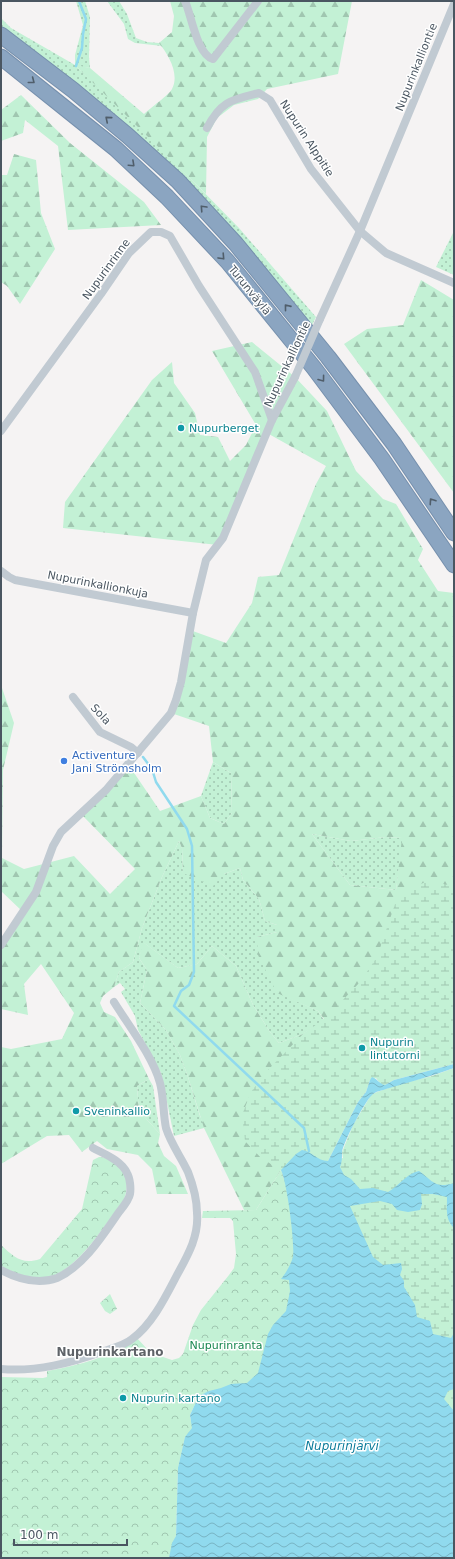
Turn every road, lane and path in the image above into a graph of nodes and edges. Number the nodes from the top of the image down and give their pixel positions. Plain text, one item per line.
1 (185, 1) edge
2 (258, 1) edge
3 (454, 4) edge
4 (1, 35) edge
5 (1, 57) edge
6 (207, 128) dead end
7 (360, 231) junction
8 (454, 283) edge
9 (272, 420) junction
10 (1, 431) edge
11 (454, 533) edge
12 (454, 565) edge
13 (1, 571) edge
14 (193, 613) junction
15 (73, 697) dead end
16 (138, 753) junction
17 (1, 944) edge
18 (114, 1002) dead end
19 (93, 1148) dead end
20 (1, 1270) edge
21 (1, 1369) edge

1 - 2 street
3 - 7 street, Nupurinkalliontie
11 -> 4 highway, Turunväylä
5 -> 12 highway, Turunväylä
6 - 7 street, Nupurin Alppitie
7 - 8 street, Nupurin Alppitie
7 - 9 street, Nupurinkalliontie, bridge
9 - 10 street, Nupurinrinne
9 - 14 street, Nupurinkalliontie
13 - 14 street, Nupurinkallionkuja
14 - 16 street, Nupurinkalliontie
15 - 16 street, Sola
16 - 17 street, Nupurinkalliontie
18 - 21 street
19 - 20 street

